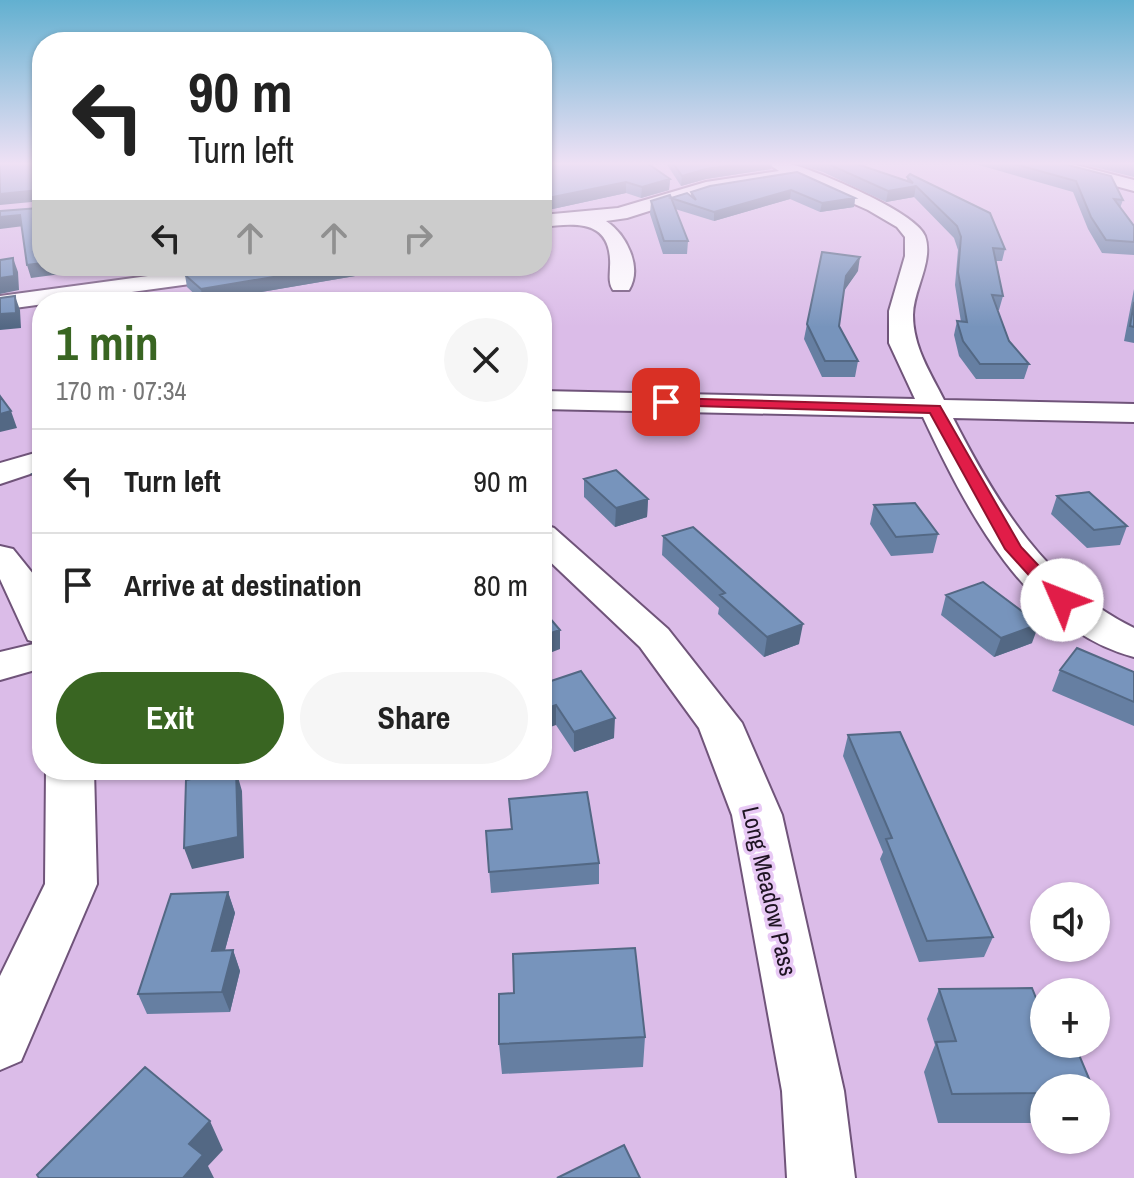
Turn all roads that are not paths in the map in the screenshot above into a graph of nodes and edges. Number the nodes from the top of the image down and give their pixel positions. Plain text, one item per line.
1 (594, 218) edge
2 (895, 218) edge
3 (587, 219) junction
4 (552, 221) edge
5 (198, 276) edge
6 (621, 285) dead end
7 (81, 292) edge
8 (32, 299) edge
9 (0, 303) edge
10 (552, 400) edge
11 (935, 409) junction
12 (1134, 413) edge
13 (32, 463) edge
14 (0, 474) edge
15 (552, 544) edge
16 (0, 557) edge
17 (32, 607) edge
18 (1134, 644) edge
19 (32, 658) edge
20 (0, 666) edge
21 (70, 780) edge
22 (0, 1041) edge
23 (821, 1178) edge

1 - 3 street
2 - 11 street
3 - 4 street
3 - 6 street
5 - 7 street
8 - 9 street
10 - 11 street
11 - 12 street
11 - 18 street
13 - 14 street
15 - 23 street, Long Meadow Pass
16 - 17 street
19 - 20 street
21 - 22 street

